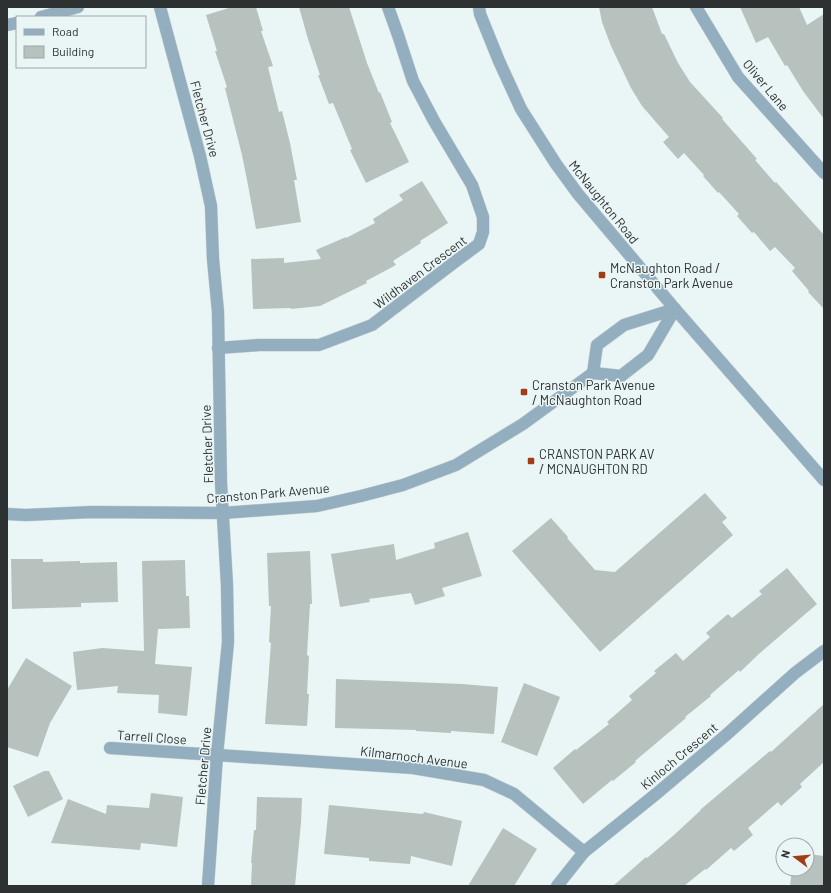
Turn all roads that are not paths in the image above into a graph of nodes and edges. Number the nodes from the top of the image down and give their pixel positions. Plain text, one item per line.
1 (78, 7) edge
2 (160, 7) edge
3 (388, 7) edge
4 (479, 7) edge
5 (696, 7) edge
6 (45, 16) edge
7 (824, 173) edge
8 (675, 309) junction
9 (218, 348) junction
10 (593, 373) junction
11 (824, 480) edge
12 (224, 513) junction
13 (7, 514) edge
14 (824, 651) edge
15 (110, 748) dead end
16 (217, 755) junction
17 (584, 852) junction
18 (208, 886) edge
19 (557, 886) edge

1 - 6 street
2 - 9 street, Fletcher Drive
3 - 9 street, Wildhaven Crescent
4 - 8 street, McNaughton Road
5 - 7 street, Oliver Lane
8 - 10 street
8 - 10 street
8 - 11 street, McNaughton Road
9 - 12 street, Fletcher Drive
10 - 12 street, Cranston Park Avenue
12 - 13 street, Cranston Park Avenue
12 - 16 street, Fletcher Drive
14 - 17 street, Kinloch Crescent
15 - 16 street, Tarrell Close
16 - 17 street, Kilmarnoch Avenue
16 - 18 street, Fletcher Drive
17 - 19 street, Kinloch Crescent

